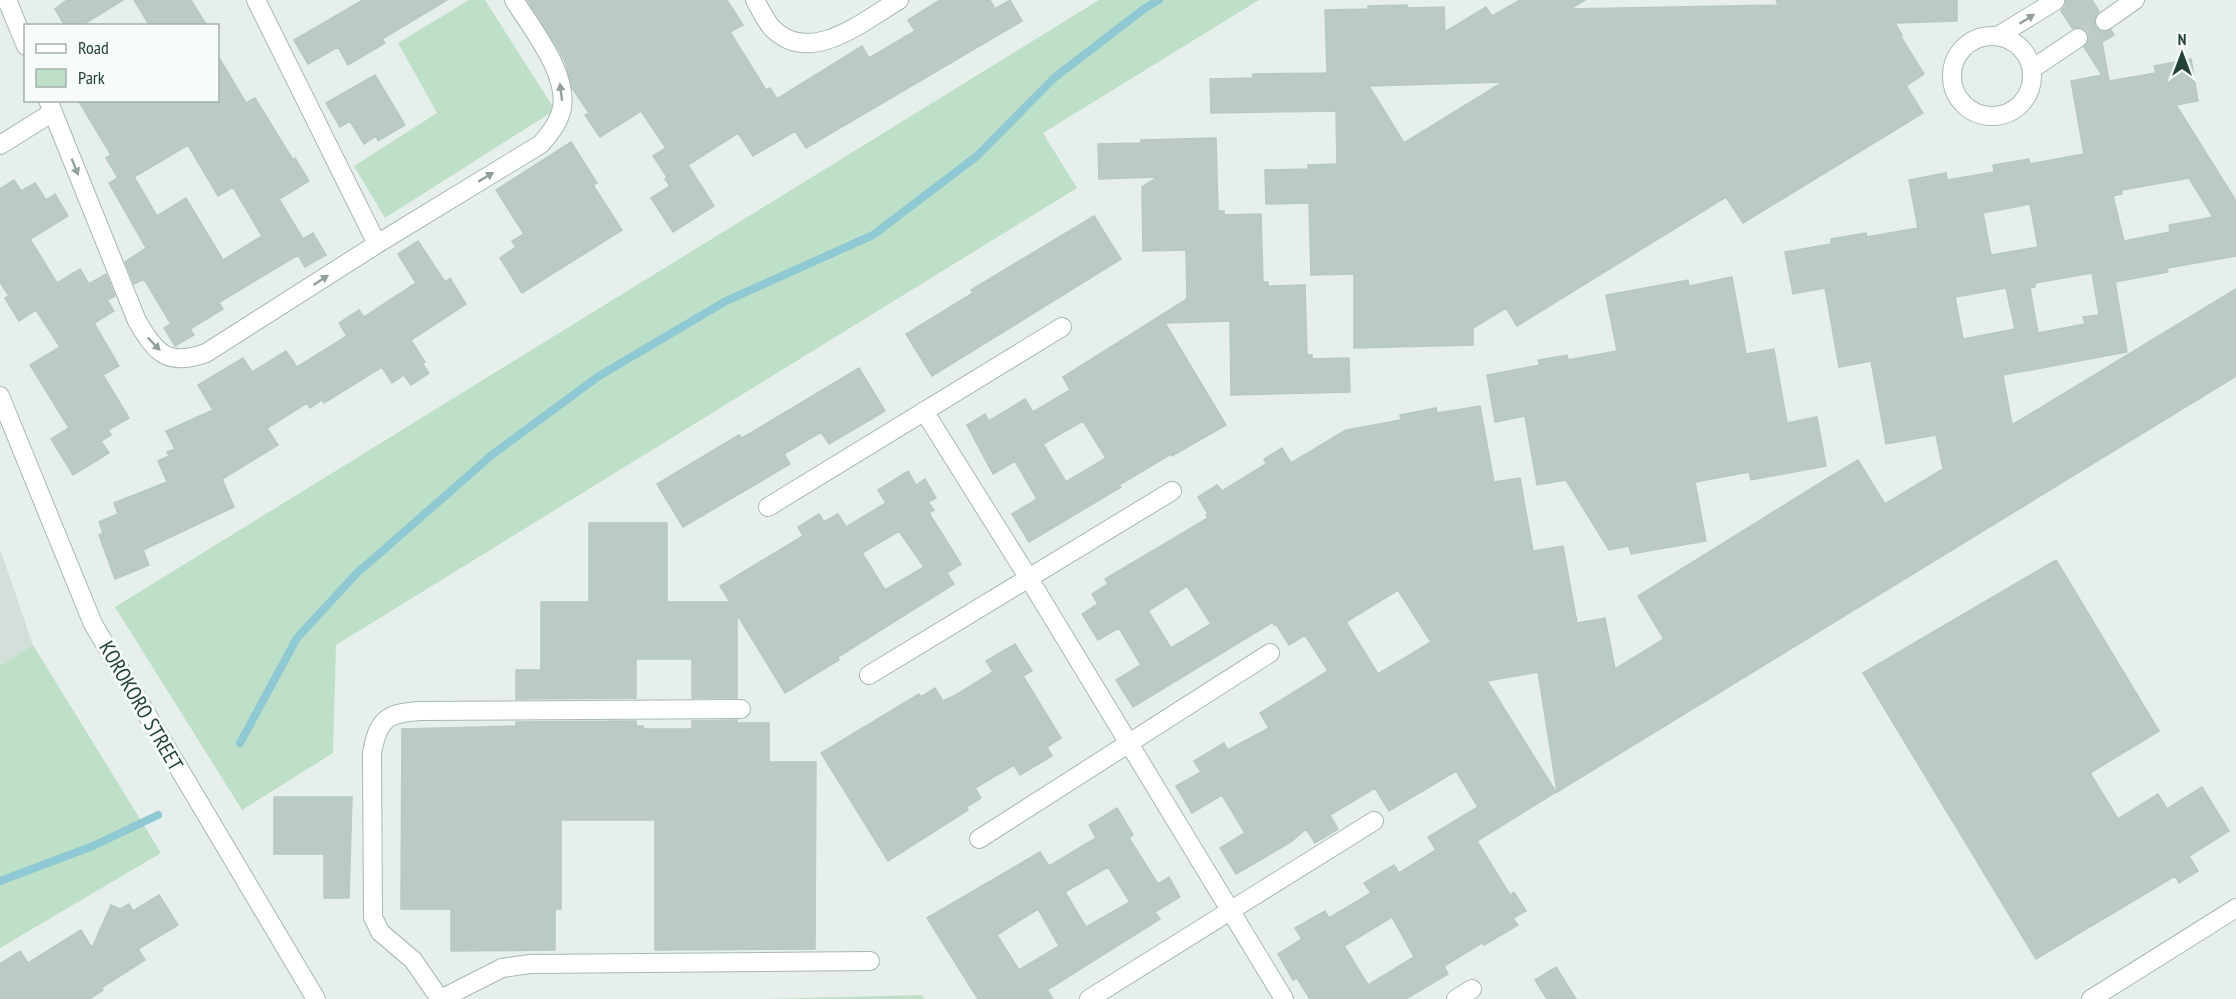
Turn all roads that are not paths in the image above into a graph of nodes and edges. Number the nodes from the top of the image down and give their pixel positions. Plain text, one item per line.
1 (7, 0) edge
2 (256, 0) edge
3 (514, 0) edge
4 (755, 0) edge
5 (899, 0) edge
6 (2135, 0) edge
7 (2055, 1) edge
8 (2105, 21) tunnel mouth
9 (1998, 36) junction
10 (2078, 38) tunnel mouth
11 (24, 41) edge
12 (2032, 69) junction
13 (51, 106) edge
14 (0, 144) edge
15 (377, 244) junction
16 (1062, 327) dead end
17 (0, 396) edge
18 (924, 411) junction
19 (1172, 491) dead end
20 (768, 507) dead end
21 (1028, 577) junction
22 (1269, 653) dead end
23 (869, 675) dead end
24 (741, 709) dead end
25 (1128, 743) junction
26 (1374, 821) dead end
27 (979, 839) dead end
28 (2236, 908) edge
29 (1229, 911) junction
30 (870, 961) dead end
31 (1472, 989) dead end
32 (316, 999) edge
33 (441, 999) edge
34 (1089, 999) edge
35 (1284, 999) edge
36 (1456, 999) edge
37 (2091, 999) edge

1 - 11 street
2 - 15 street
15 -> 3 street
4 - 5 street
6 - 8 street
9 -> 7 street
9 - 12 street
9 - 12 street
10 - 12 street
13 - 14 street
13 -> 15 street
16 - 18 street
17 - 32 street, KOROKORO STREET
18 - 20 street
18 - 21 street
19 - 21 street
21 - 23 street
21 - 25 street
22 - 25 street
24 - 33 street
25 - 27 street
25 - 29 street
26 - 29 street
28 - 37 street
29 - 34 street
29 - 35 street
30 - 33 street
31 - 36 street

